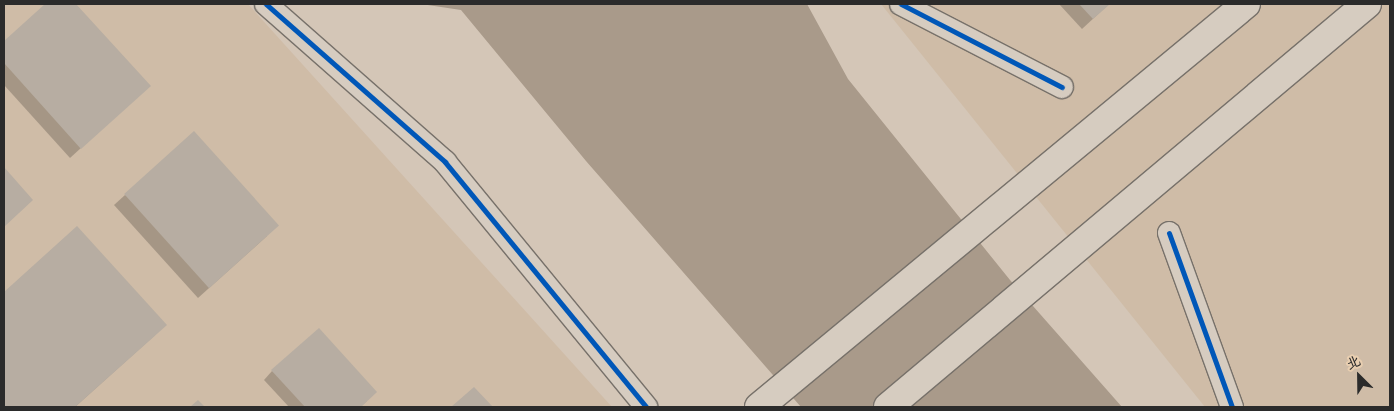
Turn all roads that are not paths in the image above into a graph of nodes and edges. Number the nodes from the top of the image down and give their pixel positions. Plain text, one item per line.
1 (266, 4) edge
2 (901, 4) edge
3 (1246, 4) edge
4 (1367, 4) edge
5 (1062, 87) dead end
6 (1169, 233) dead end
7 (646, 407) edge
8 (759, 407) edge
9 (888, 407) edge
10 (1232, 407) edge

1 - 7 street
2 - 5 street
3 - 8 main road
4 - 9 main road
6 - 10 street

